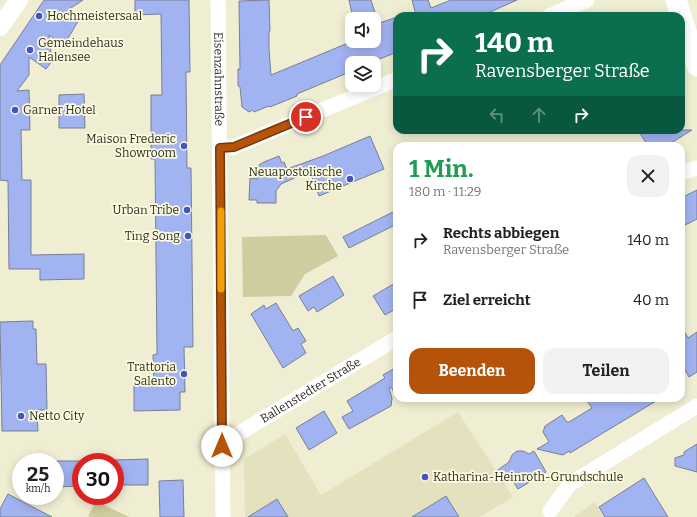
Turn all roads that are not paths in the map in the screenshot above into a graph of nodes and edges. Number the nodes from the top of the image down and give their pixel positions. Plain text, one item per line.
1 (19, 0) edge
2 (218, 0) edge
3 (588, 0) edge
4 (676, 0) edge
5 (559, 12) edge
6 (680, 12) edge
7 (0, 27) edge
8 (685, 28) edge
9 (697, 66) edge
10 (393, 81) edge
11 (220, 148) junction
12 (697, 168) edge
13 (685, 172) edge
14 (393, 340) edge
15 (697, 406) edge
16 (222, 437) junction
17 (550, 511) dead end
18 (223, 517) edge

1 - 7 street
2 - 11 street, Eisenzahnstraße
3 - 5 street
4 - 6 main road
8 - 9 main road
10 - 11 street
11 - 16 street, Eisenzahnstraße
12 - 13 street
14 - 16 street, Ballenstedter Straße
15 - 17 street
16 - 18 street, Eisenzahnstraße

